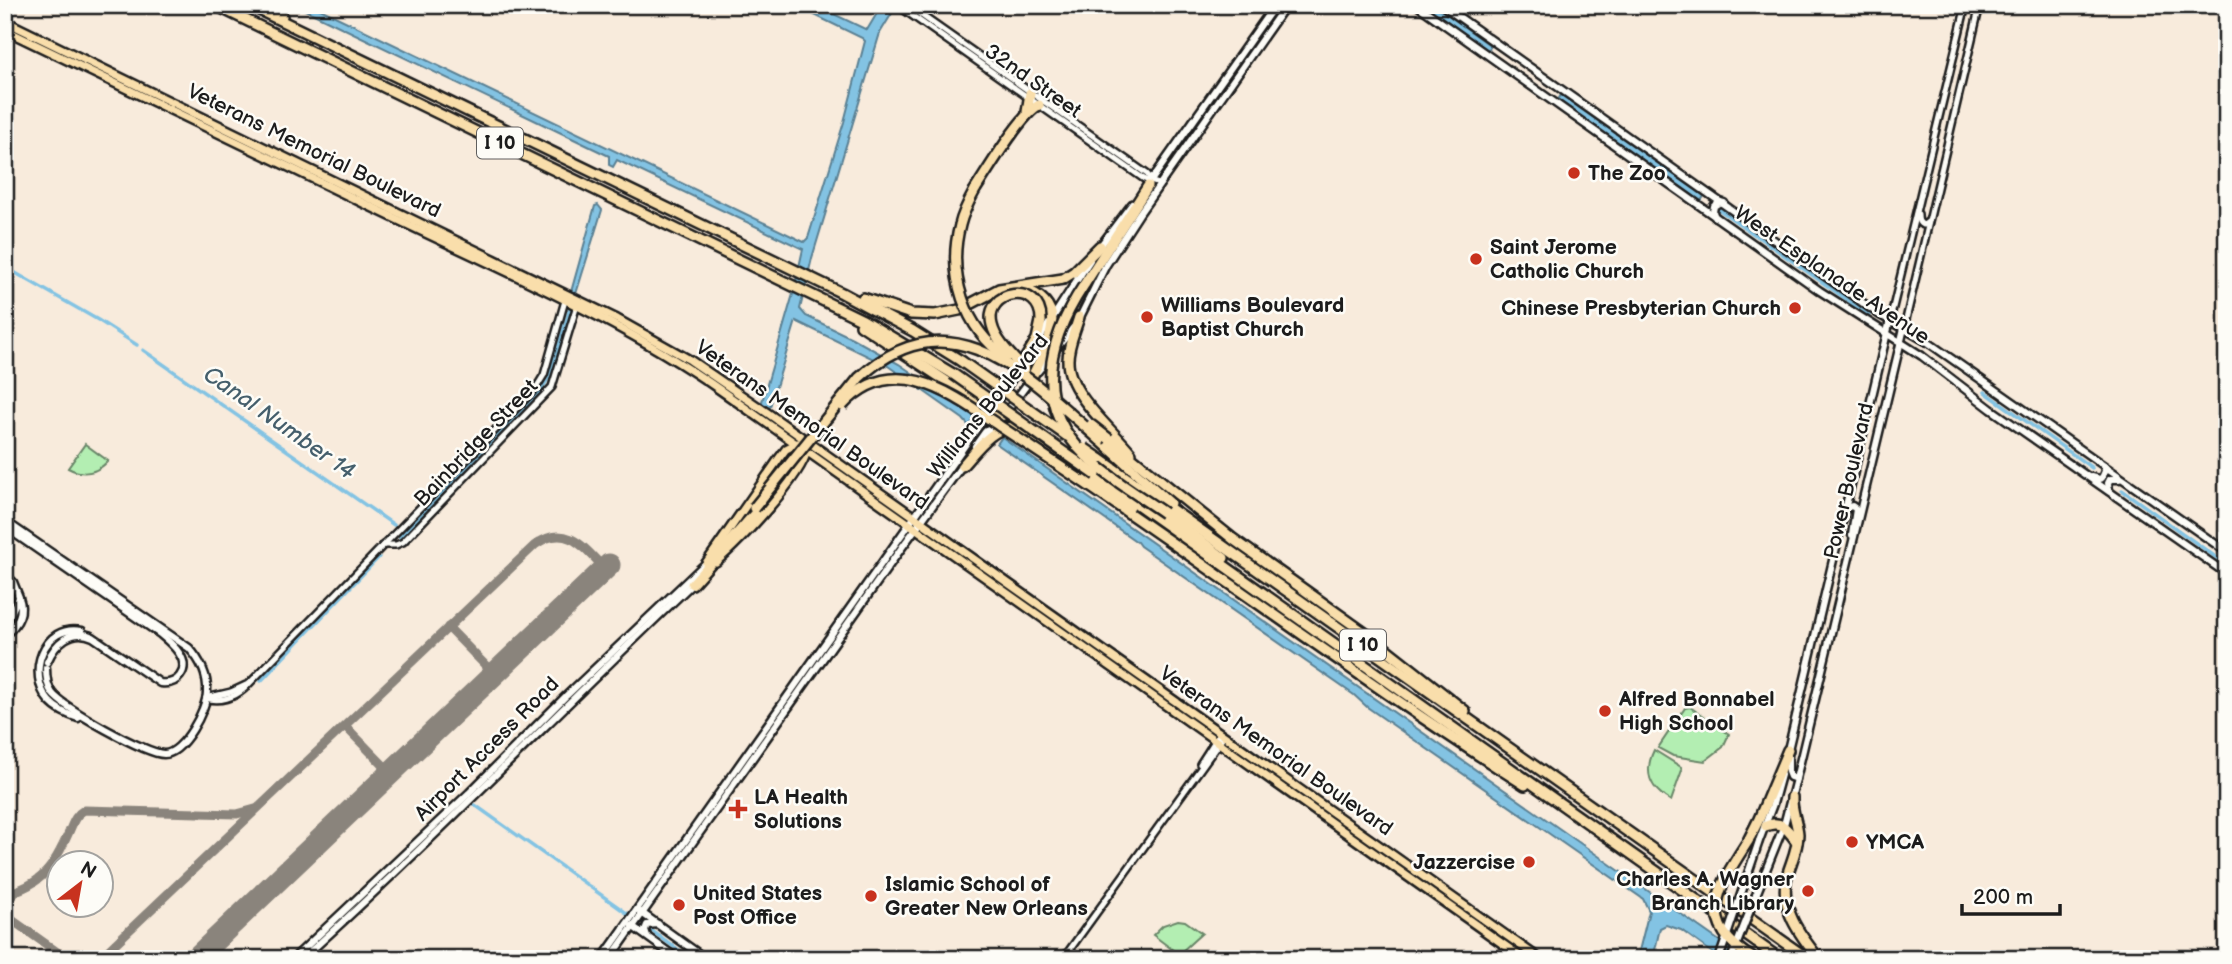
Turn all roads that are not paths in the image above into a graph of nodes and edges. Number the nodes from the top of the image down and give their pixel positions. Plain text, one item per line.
1 (215, 5) edge
2 (228, 5) edge
3 (249, 5) edge
4 (265, 5) edge
5 (1277, 5) edge
6 (1286, 5) edge
7 (1417, 5) edge
8 (1442, 5) edge
9 (1966, 5) edge
10 (1980, 5) edge
11 (901, 6) edge
12 (1266, 19) junction
13 (5, 21) edge
14 (1272, 24) junction
15 (5, 29) edge
16 (35, 35) junction
17 (319, 39) junction
18 (305, 48) junction
19 (1255, 50) junction
20 (1502, 65) junction
21 (1531, 68) junction
22 (85, 69) junction
23 (117, 75) junction
24 (1553, 84) junction
25 (1534, 88) junction
26 (1033, 99) junction
27 (156, 103) junction
28 (178, 105) junction
29 (181, 115) junction
30 (209, 120) junction
31 (244, 146) junction
32 (1106, 149) junction
33 (276, 152) junction
34 (308, 177) junction
35 (342, 183) junction
36 (1150, 183) junction
37 (1159, 184) junction
38 (1704, 190) junction
39 (382, 203) junction
40 (1695, 203) junction
41 (1724, 203) junction
42 (1918, 207) junction
43 (374, 208) junction
44 (394, 209) junction
45 (386, 215) junction
46 (1716, 217) junction
47 (1930, 220) junction
48 (1100, 246) junction
49 (1903, 266) junction
50 (1918, 273) junction
51 (819, 282) junction
52 (1016, 286) junction
53 (815, 296) junction
54 (565, 298) junction
55 (578, 304) junction
56 (1880, 314) junction
57 (1079, 317) junction
58 (1052, 318) junction
59 (1891, 320) junction
60 (1870, 325) junction
61 (1904, 328) junction
62 (1887, 335) junction
63 (1900, 343) junction
64 (1026, 359) junction
65 (1024, 369) junction
66 (1979, 378) junction
67 (1031, 379) junction
68 (714, 386) junction
69 (1965, 387) junction
70 (1875, 388) junction
71 (1888, 393) junction
72 (742, 396) junction
73 (973, 397) junction
74 (990, 410) junction
75 (1869, 411) junction
76 (765, 412) junction
77 (1004, 415) junction
78 (757, 416) junction
79 (983, 419) junction
80 (775, 429) junction
81 (1879, 431) junction
82 (1104, 439) junction
83 (807, 441) junction
84 (796, 444) junction
85 (807, 452) junction
86 (780, 457) junction
87 (823, 463) junction
88 (802, 465) junction
89 (962, 466) junction
90 (1140, 466) junction
91 (2104, 466) junction
92 (2086, 475) junction
93 (2124, 480) junction
94 (852, 484) junction
95 (2109, 491) junction
96 (881, 495) junction
97 (1846, 508) junction
98 (756, 509) junction
99 (5, 521) edge
100 (914, 524) junction
101 (5, 527) edge
102 (1854, 540) junction
103 (1217, 542) junction
104 (383, 545) junction
105 (1195, 545) junction
106 (2227, 552) edge
107 (974, 560) junction
108 (963, 562) junction
109 (706, 563) junction
110 (2226, 573) edge
111 (5, 575) edge
112 (992, 582) junction
113 (692, 584) junction
114 (19, 597) junction
115 (1046, 611) junction
116 (1819, 622) junction
117 (5, 625) edge
118 (1833, 630) junction
119 (5, 635) edge
120 (102, 643) junction
121 (1081, 645) junction
122 (1812, 651) junction
123 (1107, 653) junction
124 (1096, 656) junction
125 (1825, 664) junction
126 (1373, 670) junction
127 (805, 671) junction
128 (1133, 676) junction
129 (1804, 685) junction
130 (1817, 697) junction
131 (206, 698) junction
132 (794, 698) junction
133 (1160, 701) junction
134 (1798, 711) junction
135 (1197, 717) junction
136 (1811, 721) junction
137 (1205, 728) junction
138 (762, 733) junction
139 (1219, 738) junction
140 (127, 739) junction
141 (1510, 748) junction
142 (1788, 750) junction
143 (754, 754) junction
144 (1789, 764) junction
145 (1799, 768) junction
146 (1266, 776) junction
147 (1796, 779) junction
148 (1302, 791) junction
149 (1792, 797) junction
150 (1784, 825) junction
151 (1766, 826) junction
152 (696, 832) junction
153 (1347, 834) junction
154 (1605, 835) junction
155 (1797, 842) junction
156 (1386, 851) junction
157 (1405, 874) junction
158 (1419, 884) junction
159 (1440, 889) junction
160 (1455, 899) junction
161 (640, 912) junction
162 (630, 925) junction
163 (660, 925) junction
164 (1500, 932) junction
165 (1489, 934) junction
166 (648, 938) junction
167 (293, 959) edge
168 (302, 959) edge
169 (602, 959) edge
170 (610, 959) edge
171 (678, 959) edge
172 (706, 959) edge
173 (1063, 959) edge
174 (1524, 959) edge
175 (1540, 959) edge
176 (1719, 959) edge
177 (1731, 959) edge
178 (1754, 959) edge
179 (1780, 959) edge
180 (1808, 959) edge
181 (1819, 959) edge

1 - 18 highway, I 10
2 - 18 highway
3 - 17 highway, I 10
4 - 17 highway
5 - 12 main road, Williams Boulevard
5 - 14 main road
6 - 14 main road, Williams Boulevard
7 - 20 main road, West Esplanade Avenue
8 - 21 main road, West Esplanade Avenue
9 - 42 street, Power Boulevard
10 - 47 street, Power Boulevard
11 - 26 street, 32nd Street
12 - 19 main road
12 - 36 main road, Williams Boulevard
13 - 16 main road, Veterans Memorial Boulevard
14 - 19 main road, Williams Boulevard
15 - 16 main road
15 - 22 main road, Veterans Memorial Boulevard
16 - 23 main road, Veterans Memorial Boulevard
17 - 51 highway, I 10
18 - 53 highway, I 10
19 - 37 main road, Williams Boulevard
20 - 21 main road
20 - 25 main road, West Esplanade Avenue
21 - 24 main road, West Esplanade Avenue
22 - 23 main road
22 - 27 main road, Veterans Memorial Boulevard
23 - 28 main road, Veterans Memorial Boulevard
24 - 25 main road
24 - 38 main road, West Esplanade Avenue
25 - 40 main road, West Esplanade Avenue
26 - 32 street, 32nd Street
26 - 32 street, 32nd Street
26 - 65 highway, bridge
27 - 28 main road
27 - 29 main road, Veterans Memorial Boulevard
28 - 30 main road, Veterans Memorial Boulevard
29 - 30 main road
29 - 31 main road, Veterans Memorial Boulevard
30 - 33 main road, Veterans Memorial Boulevard
31 - 33 main road
31 - 34 main road, Veterans Memorial Boulevard
32 - 36 street, 32nd Street
33 - 35 main road, Veterans Memorial Boulevard
34 - 35 main road
34 - 43 main road, Veterans Memorial Boulevard
35 - 39 main road, Veterans Memorial Boulevard
36 - 37 street, 32nd Street
36 - 48 main road, Williams Boulevard
36 - 126 highway, bridge
37 - 57 main road, Williams Boulevard
38 - 40 main road
38 - 41 main road, West Esplanade Avenue
39 - 43 main road
39 - 44 main road, Veterans Memorial Boulevard
40 - 46 main road, West Esplanade Avenue
41 - 46 main road
41 - 56 main road, West Esplanade Avenue
42 - 47 street
42 - 49 street, Power Boulevard
43 - 45 main road, Veterans Memorial Boulevard
44 - 45 main road
44 - 54 main road, Veterans Memorial Boulevard
45 - 54 main road, Veterans Memorial Boulevard
46 - 60 main road, West Esplanade Avenue
47 - 50 street, Power Boulevard
48 - 52 highway
48 - 58 main road, Williams Boulevard
49 - 50 street
49 - 59 street, Power Boulevard
50 - 61 street, Power Boulevard
51 - 52 highway
51 - 103 highway, I 10, bridge
52 - 58 highway
53 - 73 highway
53 - 105 highway, I 10, bridge
54 - 55 main road, Veterans Memorial Boulevard
54 - 104 street, Bainbridge Street
55 - 68 main road, Veterans Memorial Boulevard
55 - 72 main road, Veterans Memorial Boulevard
55 - 104 street, Bainbridge Street
56 - 59 main road, West Esplanade Avenue
56 - 60 main road
57 - 67 main road, Williams Boulevard
57 - 90 highway
58 - 64 main road, Williams Boulevard
58 - 67 highway
59 - 61 main road, West Esplanade Avenue
59 - 62 main road, Power Boulevard
60 - 62 main road, West Esplanade Avenue
61 - 62 main road
61 - 63 main road, Power Boulevard
61 - 66 main road, West Esplanade Avenue
62 - 63 main road, West Esplanade Avenue
62 - 70 main road, Power Boulevard
63 - 69 main road, West Esplanade Avenue
63 - 71 main road, Power Boulevard
64 - 65 highway, bridge
64 - 74 main road, Williams Boulevard
65 - 82 highway, bridge
66 - 69 main road
66 - 91 main road, West Esplanade Avenue
67 - 77 main road, Williams Boulevard
68 - 72 main road
68 - 78 main road, Veterans Memorial Boulevard
69 - 92 main road, West Esplanade Avenue
70 - 71 main road
70 - 75 main road, Power Boulevard
71 - 81 main road, Power Boulevard
72 - 76 main road, Veterans Memorial Boulevard
73 - 74 highway
73 - 79 highway
74 - 77 highway
74 - 79 main road, Williams Boulevard
75 - 81 main road
75 - 97 main road, Power Boulevard
76 - 78 main road
76 - 83 main road, Veterans Memorial Boulevard
77 - 89 main road, Williams Boulevard
78 - 80 main road, Veterans Memorial Boulevard
79 - 100 main road, Williams Boulevard
80 - 84 main road, Veterans Memorial Boulevard
80 - 86 main road
81 - 102 main road, Power Boulevard
82 - 90 highway
82 - 98 highway, bridge
82 - 103 highway
83 - 84 main road
83 - 85 main road
83 - 96 main road, Veterans Memorial Boulevard
84 - 85 main road, Veterans Memorial Boulevard
84 - 86 main road
85 - 87 main road, Veterans Memorial Boulevard
85 - 88 main road
86 - 109 main road
87 - 88 main road
87 - 94 main road, Veterans Memorial Boulevard
88 - 113 main road
89 - 100 main road, Williams Boulevard
89 - 105 highway
90 - 141 highway
91 - 92 main road
91 - 93 main road, West Esplanade Avenue
92 - 95 main road, West Esplanade Avenue
93 - 95 main road
93 - 106 main road, West Esplanade Avenue
94 - 96 main road
94 - 100 main road, Veterans Memorial Boulevard
95 - 110 main road, West Esplanade Avenue
96 - 100 main road, Veterans Memorial Boulevard
97 - 102 main road
97 - 116 main road, Power Boulevard
98 - 109 highway
98 - 113 highway
98 - 154 highway, bridge
99 - 131 main road
100 - 107 main road, Veterans Memorial Boulevard
100 - 108 main road, Veterans Memorial Boulevard
100 - 127 main road, Williams Boulevard
100 - 132 main road, Williams Boulevard
101 - 120 main road
102 - 118 main road, Power Boulevard
103 - 141 highway, I 10
104 - 131 street, Bainbridge Street
105 - 126 highway, I 10
107 - 108 main road
107 - 115 main road, Veterans Memorial Boulevard
108 - 112 main road, Veterans Memorial Boulevard
109 - 167 main road, Airport Access Road
111 - 114 main road
112 - 115 main road
112 - 121 main road, Veterans Memorial Boulevard
113 - 168 main road, Airport Access Road
114 - 117 main road
114 - 119 main road
115 - 123 main road, Veterans Memorial Boulevard
116 - 118 main road
116 - 122 main road, Power Boulevard
118 - 125 main road, Power Boulevard
120 - 140 main road
120 - 140 main road
121 - 123 main road
121 - 124 main road, Veterans Memorial Boulevard
122 - 125 main road
122 - 129 main road, Power Boulevard
123 - 128 main road, Veterans Memorial Boulevard
124 - 128 main road
124 - 133 main road, Veterans Memorial Boulevard
125 - 130 main road, Power Boulevard
126 - 154 highway, I 10
127 - 132 main road
127 - 138 main road, Williams Boulevard
128 - 135 main road, Veterans Memorial Boulevard
129 - 130 main road
129 - 134 main road, Power Boulevard
130 - 136 main road, Power Boulevard
131 - 140 main road
132 - 143 main road, Williams Boulevard
133 - 135 main road
133 - 137 main road, Veterans Memorial Boulevard
134 - 136 main road
134 - 142 main road, Power Boulevard
135 - 137 main road, Veterans Memorial Boulevard
136 - 145 main road, Power Boulevard
137 - 139 main road, Veterans Memorial Boulevard
138 - 143 main road
138 - 152 main road, Williams Boulevard
139 - 146 main road, Veterans Memorial Boulevard
139 - 148 main road, Veterans Memorial Boulevard
139 - 173 street
141 - 180 highway, I 10
142 - 144 main road
142 - 151 main road, Power Boulevard
142 - 178 highway, bridge
143 - 152 main road, Williams Boulevard
144 - 145 main road
144 - 147 main road
145 - 147 main road, Power Boulevard
146 - 148 main road
146 - 153 main road, Veterans Memorial Boulevard
147 - 149 main road, Power Boulevard
148 - 156 main road, Veterans Memorial Boulevard
149 - 150 main road, Power Boulevard
149 - 155 highway
150 - 151 highway
150 - 155 highway
150 - 177 main road, Power Boulevard, bridge
151 - 176 main road, Power Boulevard, bridge
152 - 161 main road, Williams Boulevard
152 - 161 main road, Williams Boulevard
153 - 156 main road
153 - 157 main road, Veterans Memorial Boulevard
154 - 179 highway, I 10
155 - 181 highway
156 - 159 main road, Veterans Memorial Boulevard
157 - 158 main road, Veterans Memorial Boulevard
157 - 159 main road
158 - 160 main road
158 - 165 main road, Veterans Memorial Boulevard
159 - 160 main road, Veterans Memorial Boulevard
160 - 164 main road, Veterans Memorial Boulevard
161 - 162 main road, Williams Boulevard
161 - 163 main road
162 - 166 main road
162 - 169 main road, Williams Boulevard
162 - 170 main road, Williams Boulevard
163 - 166 main road
163 - 172 main road
164 - 165 main road
164 - 175 main road, Veterans Memorial Boulevard
165 - 174 main road, Veterans Memorial Boulevard
166 - 171 main road

